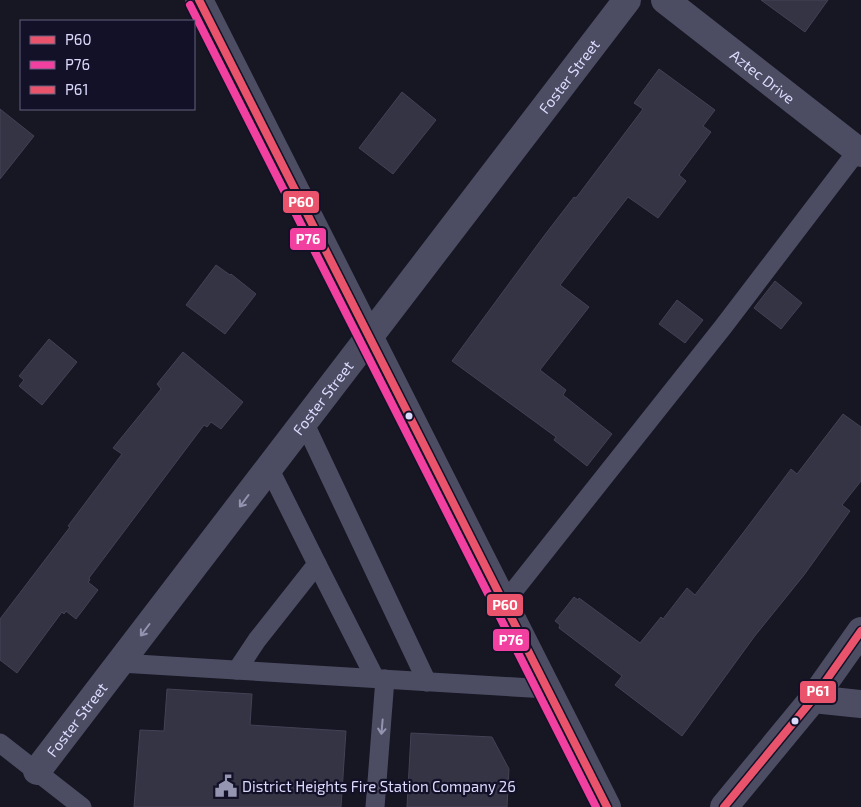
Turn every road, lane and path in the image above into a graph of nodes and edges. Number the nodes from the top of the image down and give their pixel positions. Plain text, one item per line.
1 (199, 0) edge
2 (627, 0) edge
3 (665, 0) edge
4 (860, 150) edge
5 (369, 337) junction
6 (304, 422) junction
7 (269, 468) junction
8 (317, 564) junction
9 (504, 603) junction
10 (861, 631) edge
11 (120, 663) junction
12 (238, 670) junction
13 (380, 679) junction
14 (427, 682) junction
15 (547, 689) junction
16 (813, 698) junction
17 (861, 704) edge
18 (0, 742) edge
19 (37, 770) junction
20 (82, 807) edge
21 (375, 807) edge
22 (607, 807) edge
23 (724, 807) edge

1 - 5 street
2 - 5 street, Foster Street
3 - 4 street, Aztec Drive
4 - 9 lane
5 - 6 street, Foster Street
5 - 9 street
6 - 7 street, Foster Street
6 - 14 lane
7 - 8 lane
7 -> 11 street, Foster Street
8 - 12 lane
8 - 13 lane
9 - 15 street
10 - 16 street
11 - 12 lane
11 - 19 street, Foster Street
12 - 13 lane
13 - 14 lane
13 -> 21 lane
14 - 15 lane
15 - 22 street
16 - 17 street
16 - 23 street
18 - 19 lane
19 - 20 lane

